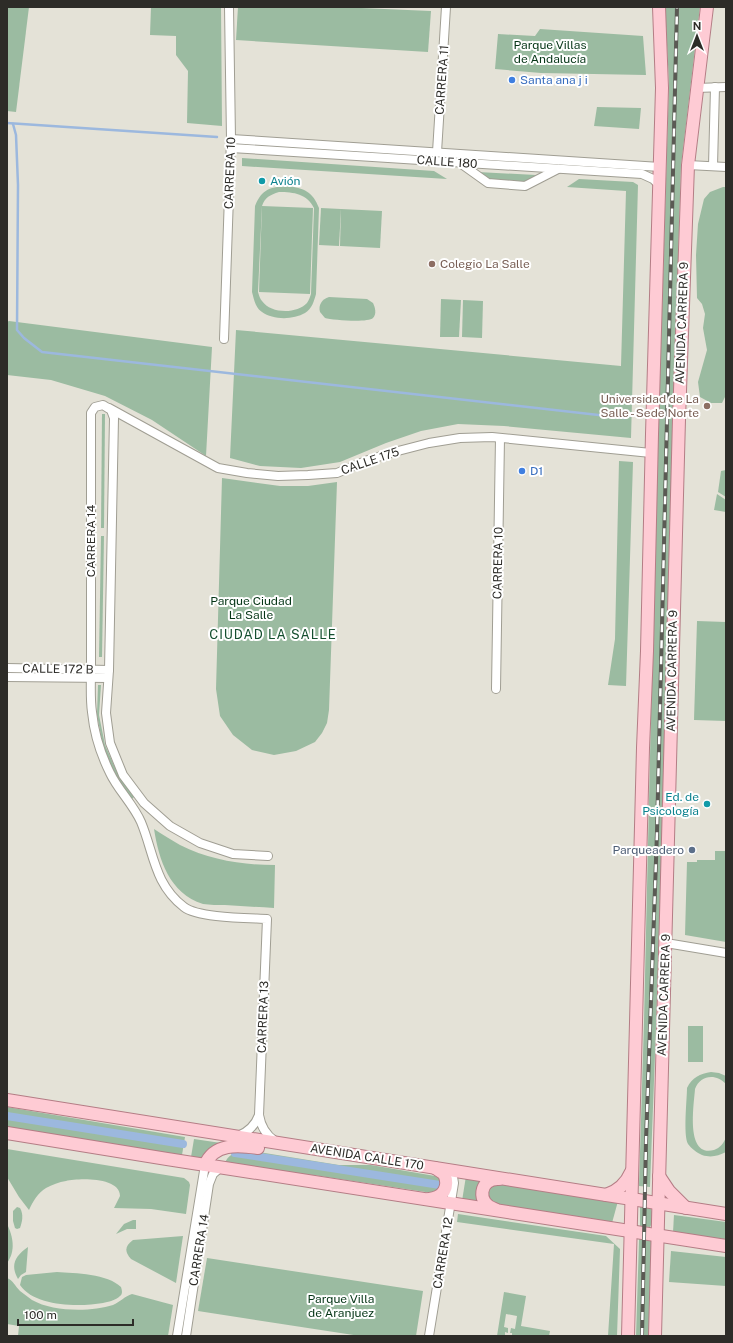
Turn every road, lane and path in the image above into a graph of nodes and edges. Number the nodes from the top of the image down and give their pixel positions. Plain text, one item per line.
1 (228, 7) edge
2 (446, 7) edge
3 (659, 7) edge
4 (707, 7) edge
5 (715, 87) junction
6 (726, 87) edge
7 (696, 88) junction
8 (231, 139) junction
9 (231, 148) junction
10 (437, 152) junction
11 (460, 163) junction
12 (688, 165) junction
13 (713, 166) junction
14 (660, 167) junction
15 (726, 167) edge
16 (558, 169) junction
17 (659, 185) junction
18 (224, 339) dead end
19 (103, 405) junction
20 (500, 438) junction
21 (651, 453) junction
22 (7, 668) edge
23 (91, 673) junction
24 (109, 674) junction
25 (7, 677) edge
26 (496, 689) dead end
27 (138, 795) junction
28 (140, 820) junction
29 (268, 856) dead end
30 (666, 943) junction
31 (726, 953) edge
32 (7, 1100) edge
33 (259, 1115) junction
34 (7, 1133) edge
35 (237, 1136) junction
36 (277, 1143) junction
37 (342, 1153) junction
38 (205, 1165) junction
39 (220, 1168) junction
40 (435, 1168) junction
41 (452, 1171) junction
42 (632, 1171) junction
43 (659, 1175) junction
44 (504, 1180) junction
45 (606, 1195) junction
46 (423, 1199) junction
47 (631, 1199) junction
48 (451, 1203) junction
49 (658, 1204) junction
50 (686, 1208) junction
51 (503, 1211) junction
52 (726, 1214) edge
53 (630, 1231) junction
54 (657, 1235) junction
55 (726, 1246) edge
56 (177, 1336) edge
57 (186, 1336) edge
58 (429, 1336) edge
59 (628, 1336) edge
60 (655, 1336) edge

1 - 8 street, CARRERA 10
2 - 10 street, CARRERA 11
3 - 14 main road
4 - 7 main road, AVENIDA CARRERA 9
5 - 6 street
5 - 7 street
5 - 13 street
7 - 12 main road, AVENIDA CARRERA 9
8 - 9 street, CARRERA 10
8 - 10 street, CALLE 180
9 - 11 street, CALLE 180
9 - 18 street, CARRERA 10
10 - 14 street, CALLE 180
11 - 16 street, CALLE 180
11 - 16 street
12 - 13 street
12 - 30 main road, AVENIDA CARRERA 9
13 - 15 street
14 - 17 main road
16 - 17 street, CALLE 180
17 - 21 main road
19 - 20 street, CALLE 175
19 - 23 street, CARRERA 14
19 - 24 street
20 - 21 street, CALLE 175
20 - 26 street, CARRERA 10
21 - 42 main road
22 - 23 street, CALLE 172 B
23 - 24 street, CALLE 172 B
23 - 25 street, CALLE 172 B
23 - 28 street, CARRERA 14
24 - 27 street
27 - 28 street
27 - 29 street
28 - 33 street, CARRERA 13
30 - 31 street
30 - 43 main road, AVENIDA CARRERA 9
32 - 35 main road, AVENIDA CALLE 170
33 - 35 street
33 - 36 street, CARRERA 13
34 - 38 main road
35 - 36 main road, AVENIDA CALLE 170
36 - 37 main road, AVENIDA CALLE 170
37 - 38 main road
37 - 40 main road, AVENIDA CALLE 170
38 - 39 main road
38 - 56 street, CARRERA 14
39 - 46 main road
39 - 57 street, CARRERA 14
40 - 41 main road, AVENIDA CALLE 170
40 - 46 main road
41 - 44 main road, AVENIDA CALLE 170
41 - 48 street, CARRERA 12
42 - 45 main road
42 - 47 main road
43 - 49 main road, AVENIDA CARRERA 9
43 - 50 main road
44 - 45 main road, AVENIDA CALLE 170
44 - 51 main road
45 - 47 main road, AVENIDA CALLE 170
46 - 48 main road
47 - 49 main road, AVENIDA CALLE 170
47 - 53 main road
48 - 51 main road
48 - 58 street, CARRERA 12
49 - 50 main road, AVENIDA CALLE 170
49 - 54 main road, AVENIDA CARRERA 9
50 - 52 main road, AVENIDA CALLE 170
51 - 53 main road
53 - 54 main road
53 - 59 main road
54 - 55 main road
54 - 60 main road, AVENIDA CARRERA 9

